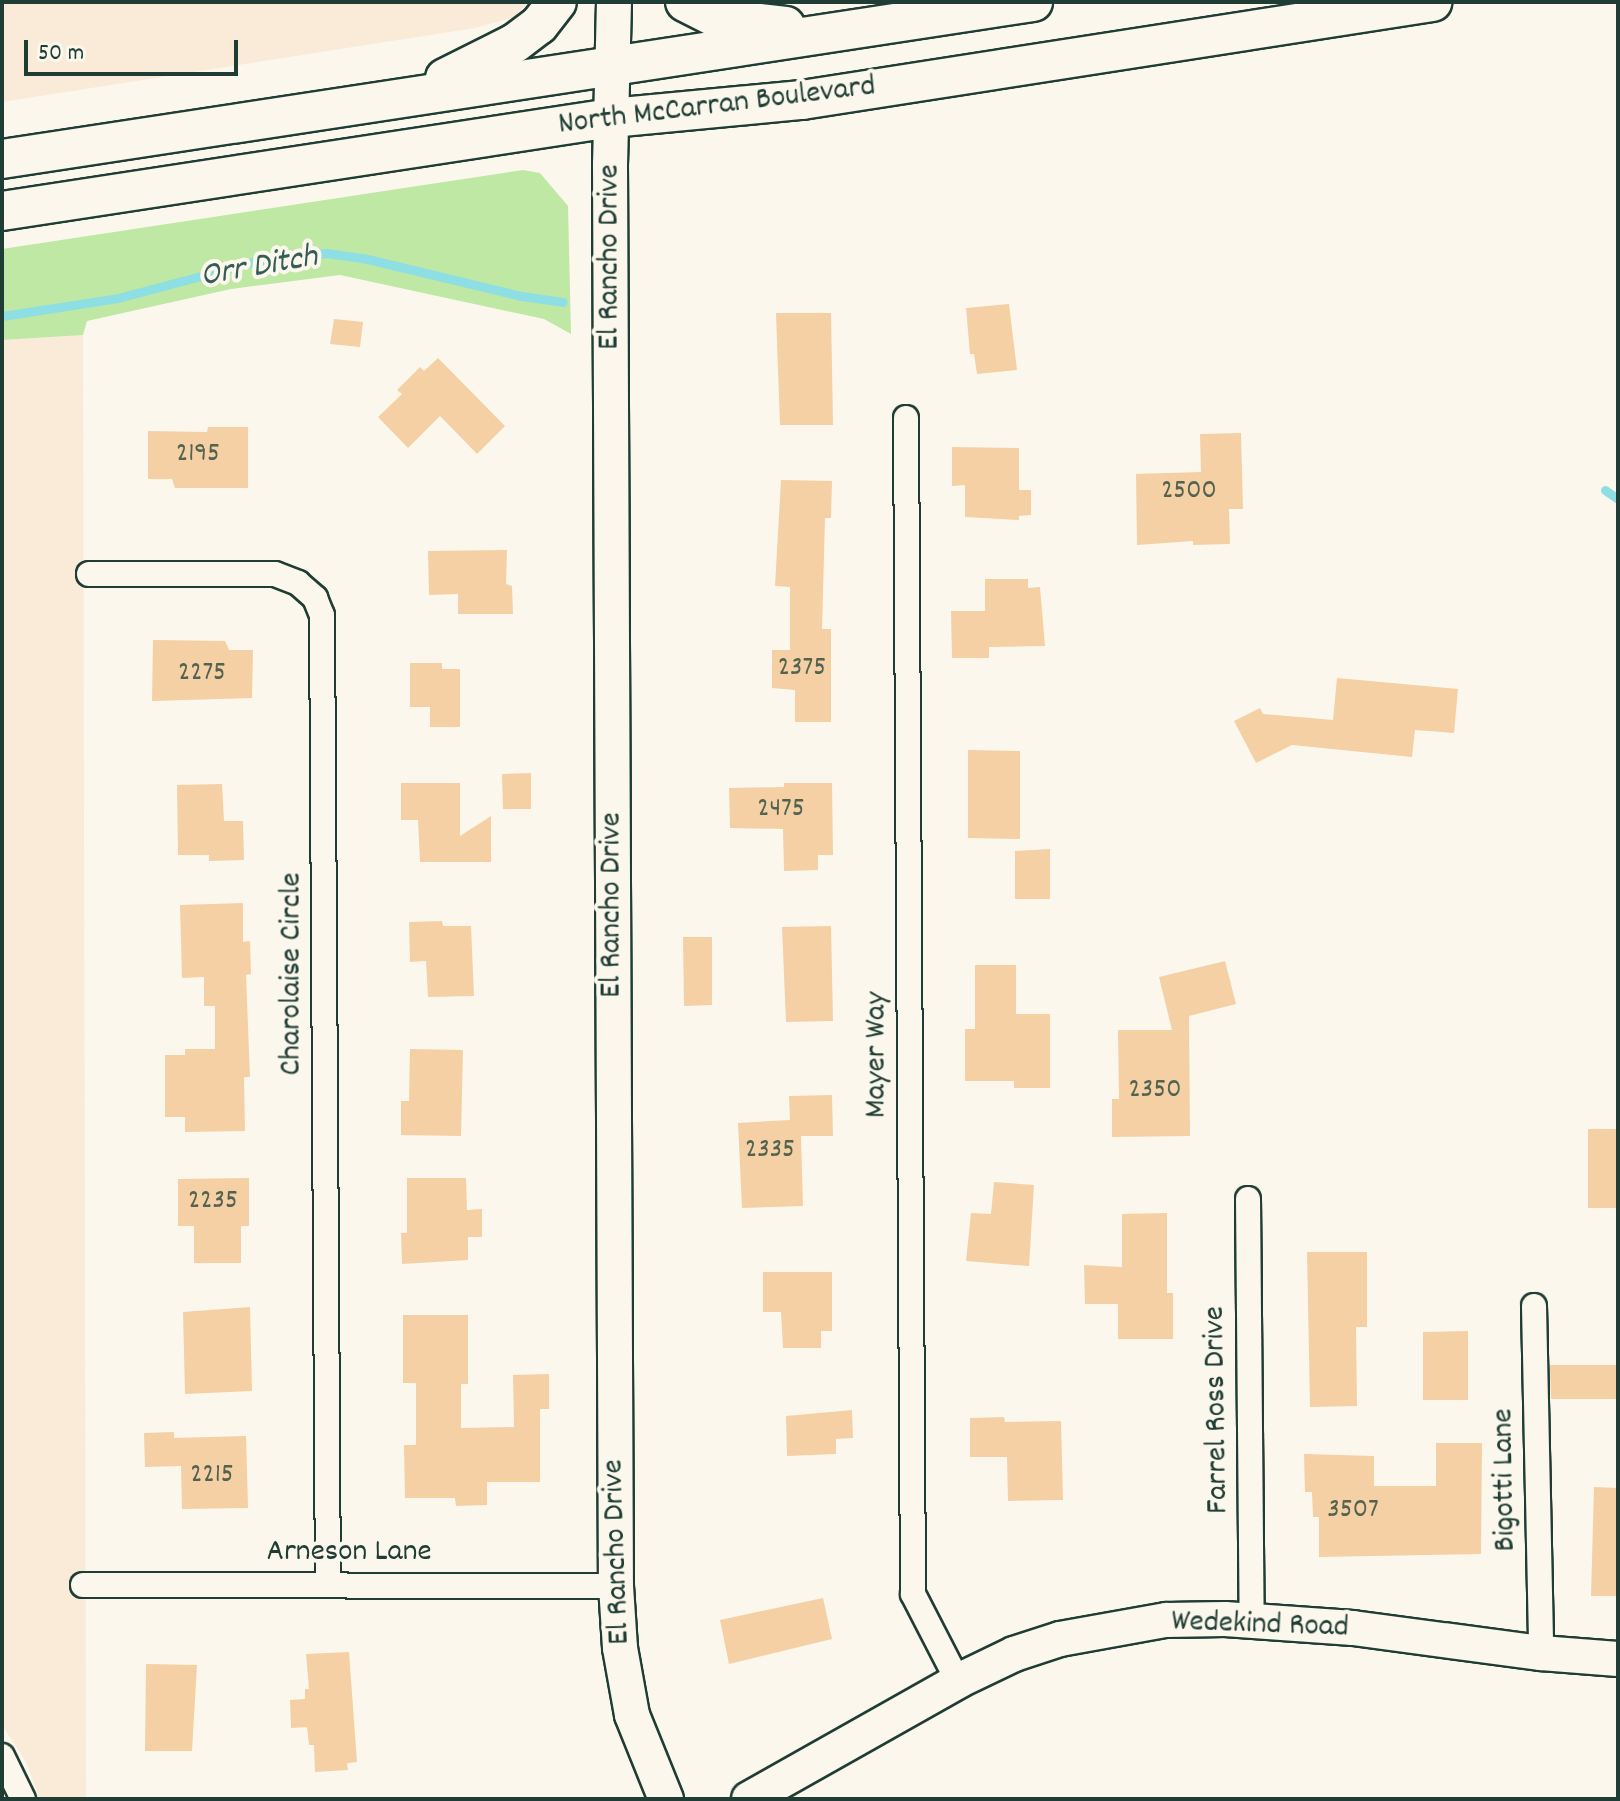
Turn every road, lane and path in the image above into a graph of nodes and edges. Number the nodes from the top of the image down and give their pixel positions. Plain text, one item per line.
1 (557, 2) edge
2 (614, 2) edge
3 (685, 2) edge
4 (1033, 2) edge
5 (1432, 2) edge
6 (836, 32) junction
7 (613, 66) junction
8 (402, 97) junction
9 (611, 118) junction
10 (2, 159) edge
11 (2, 211) edge
12 (906, 418) dead end
13 (89, 574) dead end
14 (1248, 1199) dead end
15 (1534, 1306) dead end
16 (83, 1585) dead end
17 (328, 1585) junction
18 (616, 1586) junction
19 (1252, 1621) junction
20 (1541, 1653) junction
21 (1618, 1659) edge
22 (958, 1681) junction
23 (2, 1756) edge
24 (23, 1799) edge
25 (666, 1799) edge
26 (749, 1799) edge

1 - 8 main road
2 - 7 main road, El Rancho Drive
3 - 6 main road
4 - 6 main road, North McCarran Boulevard
5 - 9 main road, North McCarran Boulevard
6 - 7 main road, North McCarran Boulevard
7 - 8 main road, North McCarran Boulevard
7 - 9 main road, El Rancho Drive
8 - 10 main road, North McCarran Boulevard
9 - 11 main road, North McCarran Boulevard
9 - 18 main road, El Rancho Drive
12 - 22 street, Mayer Way
13 - 17 street, Charolaise Circle
14 - 19 street, Farrel Ross Drive
15 - 20 street, Bigotti Lane
16 - 17 street, Arneson Lane
17 - 18 street, Arneson Lane
18 - 25 main road, El Rancho Drive
19 - 20 main road, Wedekind Road
19 - 22 main road, Wedekind Road
20 - 21 main road, Wedekind Road
22 - 26 main road, Wedekind Road
23 - 24 street

